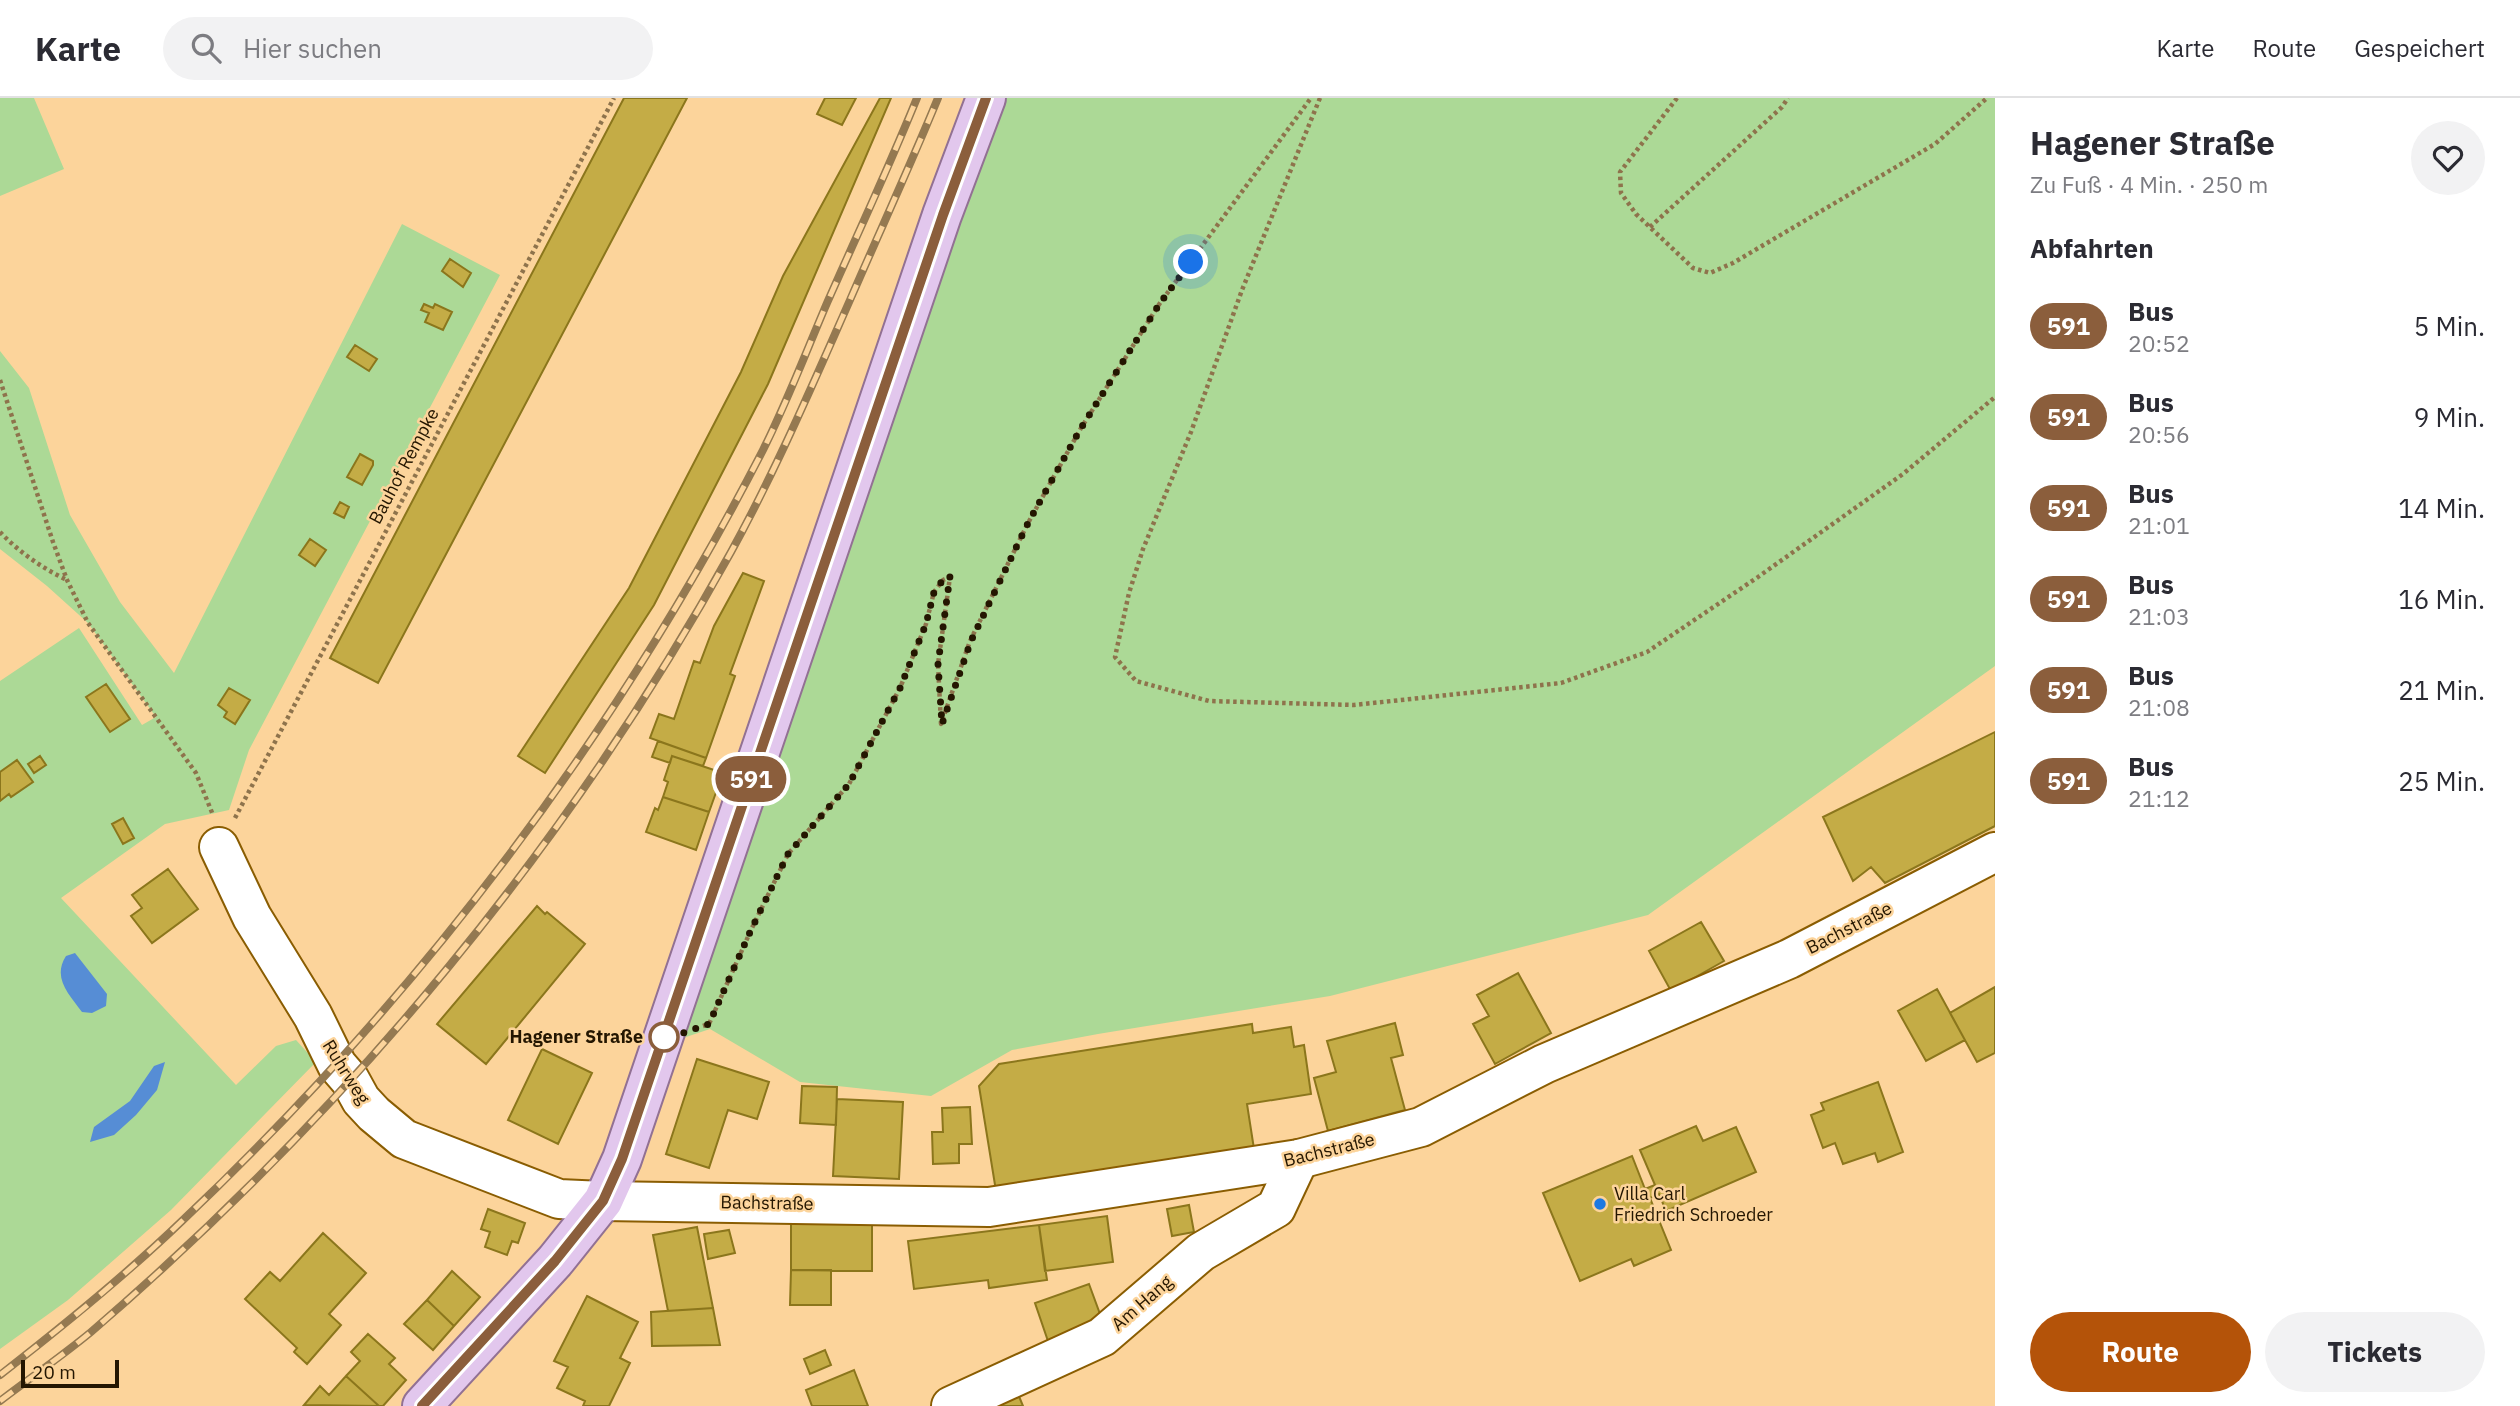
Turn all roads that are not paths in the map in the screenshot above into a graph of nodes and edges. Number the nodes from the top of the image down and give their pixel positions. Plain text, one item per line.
1 (986, 98) edge
2 (219, 847) road end
3 (1995, 852) edge
4 (1299, 1159) junction
5 (603, 1201) junction
6 (422, 1406) edge
7 (951, 1406) edge

1 - 5 main road
2 - 5 street, Ruhrweg
3 - 4 street, Bachstraße
4 - 5 street, Bachstraße
4 - 7 street, Am Hang
5 - 6 main road

